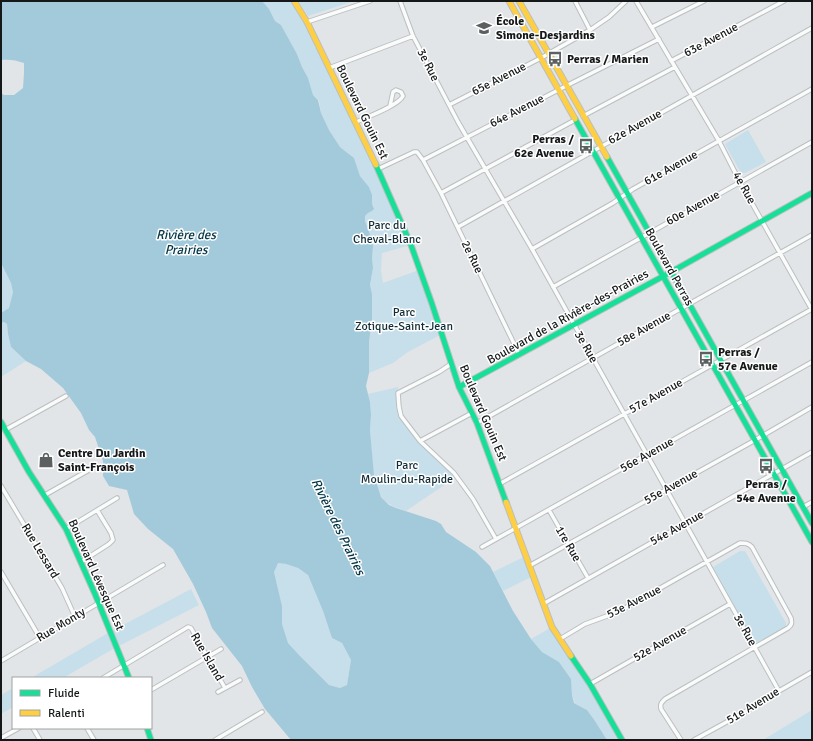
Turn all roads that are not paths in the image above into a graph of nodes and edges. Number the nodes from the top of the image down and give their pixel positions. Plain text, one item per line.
1 (294, 1) edge
2 (370, 1) edge
3 (400, 1) edge
4 (509, 1) edge
5 (519, 1) edge
6 (575, 1) edge
7 (626, 1) edge
8 (636, 1) edge
9 (704, 1) edge
10 (784, 1) edge
11 (307, 22) junction
12 (652, 27) junction
13 (812, 28) edge
14 (590, 30) junction
15 (413, 36) junction
16 (659, 39) junction
17 (549, 54) junction
18 (541, 58) junction
19 (671, 61) junction
20 (675, 66) junction
21 (329, 68) junction
22 (566, 86) junction
23 (812, 89) edge
24 (558, 90) junction
25 (692, 96) junction
26 (449, 105) junction
27 (390, 106) junction
28 (583, 116) junction
29 (575, 120) junction
30 (356, 122) junction
31 (468, 137) junction
32 (719, 141) junction
33 (812, 142) edge
34 (601, 147) junction
35 (593, 151) junction
36 (423, 160) junction
37 (485, 168) junction
38 (378, 169) junction
39 (740, 182) junction
40 (441, 193) junction
41 (627, 193) junction
42 (812, 193) edge
43 (619, 199) junction
44 (504, 201) junction
45 (762, 221) junction
46 (458, 227) junction
47 (649, 233) junction
48 (812, 235) edge
49 (641, 237) junction
50 (532, 249) junction
51 (780, 253) junction
52 (671, 272) junction
53 (663, 276) junction
54 (553, 287) junction
55 (689, 304) junction
56 (681, 308) junction
57 (812, 309) edge
58 (574, 325) junction
59 (520, 354) junction
60 (592, 358) junction
61 (720, 360) junction
62 (812, 362) edge
63 (451, 364) junction
64 (712, 365) junction
65 (459, 388) junction
66 (66, 396) dead end
67 (743, 400) junction
68 (735, 405) junction
69 (812, 407) edge
70 (472, 412) junction
71 (624, 414) junction
72 (1, 422) edge
73 (477, 423) junction
74 (5, 430) junction
75 (762, 435) junction
76 (754, 439) junction
77 (420, 441) junction
78 (812, 452) edge
79 (647, 455) junction
80 (96, 466) dead end
81 (782, 469) junction
82 (774, 474) junction
83 (500, 483) junction
84 (1, 486) edge
85 (666, 489) junction
86 (45, 495) junction
87 (117, 498) dead end
88 (812, 502) edge
89 (803, 507) junction
90 (97, 510) junction
91 (549, 510) junction
92 (685, 523) junction
93 (812, 523) edge
94 (516, 528) junction
95 (66, 529) junction
96 (496, 539) junction
97 (812, 542) edge
98 (568, 544) junction
99 (482, 547) dead end
100 (81, 562) junction
101 (706, 562) junction
102 (163, 565) dead end
103 (529, 566) junction
104 (1, 572) edge
105 (588, 578) junction
106 (99, 603) junction
107 (543, 604) junction
108 (730, 604) junction
109 (75, 617) junction
110 (40, 638) junction
111 (560, 638) junction
112 (755, 648) junction
113 (222, 649) dead end
114 (207, 657) junction
115 (1, 660) edge
116 (124, 665) junction
117 (812, 672) edge
118 (105, 677) edge
119 (130, 677) edge
120 (240, 680) dead end
121 (590, 684) junction
122 (225, 688) junction
123 (152, 689) edge
124 (779, 691) junction
125 (218, 692) dead end
126 (262, 712) dead end
127 (16, 729) edge
128 (34, 729) edge
129 (88, 729) edge
130 (147, 729) edge
131 (1, 738) edge
132 (40, 740) edge
133 (94, 740) edge
134 (151, 740) edge
135 (215, 740) edge
136 (622, 740) edge
137 (681, 740) edge
138 (694, 740) edge

1 - 11 street, Boulevard Gouin Est
2 - 11 street
3 - 15 street, 3e Rue
4 - 18 street, Boulevard Perras
5 - 17 street, Boulevard Perras
6 - 14 street
7 - 14 street, 65e Avenue
8 - 12 street
9 - 12 street
10 - 19 street, 63e Avenue
11 - 21 street, Boulevard Gouin Est
12 - 16 street
13 - 25 street, 62e Avenue
14 - 17 street, 65e Avenue
15 - 21 street
15 - 26 street, 3e Rue
16 - 19 street
16 - 22 street, 64e Avenue
17 - 18 street, 65e Avenue
17 - 22 street, Boulevard Perras
18 - 24 street, Boulevard Perras
18 - 26 street, 65e Avenue
19 - 20 street, 63e Avenue
20 - 25 street, 4e Rue
20 - 28 street, 63e Avenue
21 - 30 street, Boulevard Gouin Est
22 - 24 street, 64e Avenue
22 - 28 street, Boulevard Perras
23 - 32 street, 61e Avenue
24 - 29 street, Boulevard Perras
24 - 31 street, 64e Avenue
25 - 32 street, 4e Rue
25 - 34 street, 62e Avenue
26 - 31 street, 3e Rue
27 - 27 street
27 - 30 street
28 - 34 street, Boulevard Perras
29 - 35 street, Boulevard Perras
29 - 37 street
30 - 38 street, Boulevard Gouin Est
31 - 36 street, 64e Avenue
31 - 37 street, 3e Rue
32 - 39 street, 4e Rue
32 - 41 street, 61e Avenue
33 - 39 street, 60e Avenue
34 - 35 street, 62e Avenue
34 - 41 street, Boulevard Perras
35 - 43 street, Boulevard Perras
35 - 44 street, 62e Avenue
36 - 38 street
36 - 40 street, 2e Rue
37 - 40 street
37 - 44 street, 3e Rue
38 - 63 street, Boulevard Gouin Est
39 - 45 street, 4e Rue
39 - 47 street, 60e Avenue
40 - 46 street, 2e Rue
41 - 43 street, 61e Avenue
41 - 47 street, Boulevard Perras
42 - 45 street, Boulevard de la Rivière-des-Prairies
43 - 49 street, Boulevard Perras
43 - 50 street, 61e Avenue
44 - 46 street, 62e Avenue
44 - 50 street, 3e Rue
45 - 51 street, 4e Rue
45 - 52 street, Boulevard de la Rivière-des-Prairies
46 - 59 street, 2e Rue
47 - 49 street, 60e Avenue
47 - 52 street, Boulevard Perras
48 - 51 street, 58e Avenue
49 - 53 street, Boulevard Perras
49 - 54 street, 60e Avenue
50 - 54 street, 3e Rue
51 - 55 street, 58e Avenue
51 - 57 street, 4e Rue
52 - 53 street, Boulevard de la Rivière-des-Prairies
52 - 55 street, Boulevard Perras
53 - 56 street, Boulevard Perras
53 - 58 street, Boulevard de la Rivière-des-Prairies
54 - 58 street, 3e Rue
55 - 56 street, 58e Avenue
55 - 61 street, Boulevard Perras
56 - 60 street, 58e Avenue
56 - 64 street, Boulevard Perras
57 - 61 street, 57e Avenue
58 - 59 street, Boulevard de la Rivière-des-Prairies
58 - 60 street, 3e Rue
59 - 65 street, Boulevard de la Rivière-des-Prairies
60 - 71 street, 3e Rue
60 - 73 street, 58e Avenue
61 - 64 street, 57e Avenue
61 - 67 street, Boulevard Perras
62 - 67 street, 56e Avenue
63 - 65 street, Boulevard Gouin Est
63 - 77 street
64 - 68 street, Boulevard Perras
64 - 71 street, 57e Avenue
65 - 70 street, Boulevard Gouin Est
66 - 74 street
67 - 68 street, 56e Avenue
67 - 75 street, Boulevard Perras
68 - 76 street, Boulevard Perras
68 - 79 street, 56e Avenue
69 - 75 street, 55e Avenue
70 - 73 street, Boulevard Gouin Est
70 - 77 street
71 - 79 street, 3e Rue
71 - 83 street, 57e Avenue
72 - 74 street, Boulevard Lévesque Est
73 - 83 street, Boulevard Gouin Est
74 - 86 street, Boulevard Lévesque Est
75 - 76 street, 55e Avenue
75 - 81 street, Boulevard Perras
76 - 82 street, Boulevard Perras
76 - 85 street, 55e Avenue
77 - 96 street
78 - 81 street, 54e Avenue
79 - 85 street, 3e Rue
79 - 91 street, 56e Avenue
80 - 86 street
81 - 82 street, 54e Avenue
81 - 89 street, Boulevard Perras
82 - 92 street, 54e Avenue
82 - 97 street, Boulevard Perras
83 - 94 street, Boulevard Gouin Est
84 - 109 street, Rue Lessard
85 - 92 street, 3e Rue
85 - 98 street, 55e Avenue
86 - 95 street, Boulevard Lévesque Est
87 - 90 street
88 - 89 street
89 - 93 street, Boulevard Perras
90 - 95 street
90 - 100 street
91 - 94 street, 56e Avenue
91 - 98 street, 1re Rue
92 - 101 street, 3e Rue
92 - 105 street, 54e Avenue
94 - 96 street, 56e Avenue
94 - 103 street, Boulevard Gouin Est
95 - 100 street, Boulevard Lévesque Est
96 - 99 street, 56e Avenue
98 - 103 street, 55e Avenue
98 - 105 street, 1re Rue
100 - 106 street, Boulevard Lévesque Est
101 - 108 street, 3e Rue
101 - 111 street, 53e Avenue
101 - 112 street, 53e Avenue
102 - 106 street, Rue Monty
103 - 107 street, Boulevard Gouin Est
104 - 110 street
105 - 107 street, 54e Avenue
106 - 109 street, Rue Monty
106 - 116 street, Boulevard Lévesque Est
107 - 111 street, Boulevard Gouin Est
108 - 112 street, 3e Rue
108 - 121 street, 52e Avenue
109 - 110 street, Rue Monty
110 - 115 street, Rue Monty
111 - 121 street, Boulevard Gouin Est
112 - 124 street, 3e Rue
112 - 137 street
113 - 114 street
114 - 116 street, Rue Island
114 - 122 street, Rue Island
114 - 123 street
116 - 118 street
116 - 119 street, Boulevard Lévesque Est
117 - 124 street, 51e Avenue
120 - 122 street
121 - 136 street, Boulevard Gouin Est
122 - 125 street
124 - 138 street, 51e Avenue
126 - 135 street
127 - 131 street
128 - 132 street
129 - 133 street
130 - 134 street

